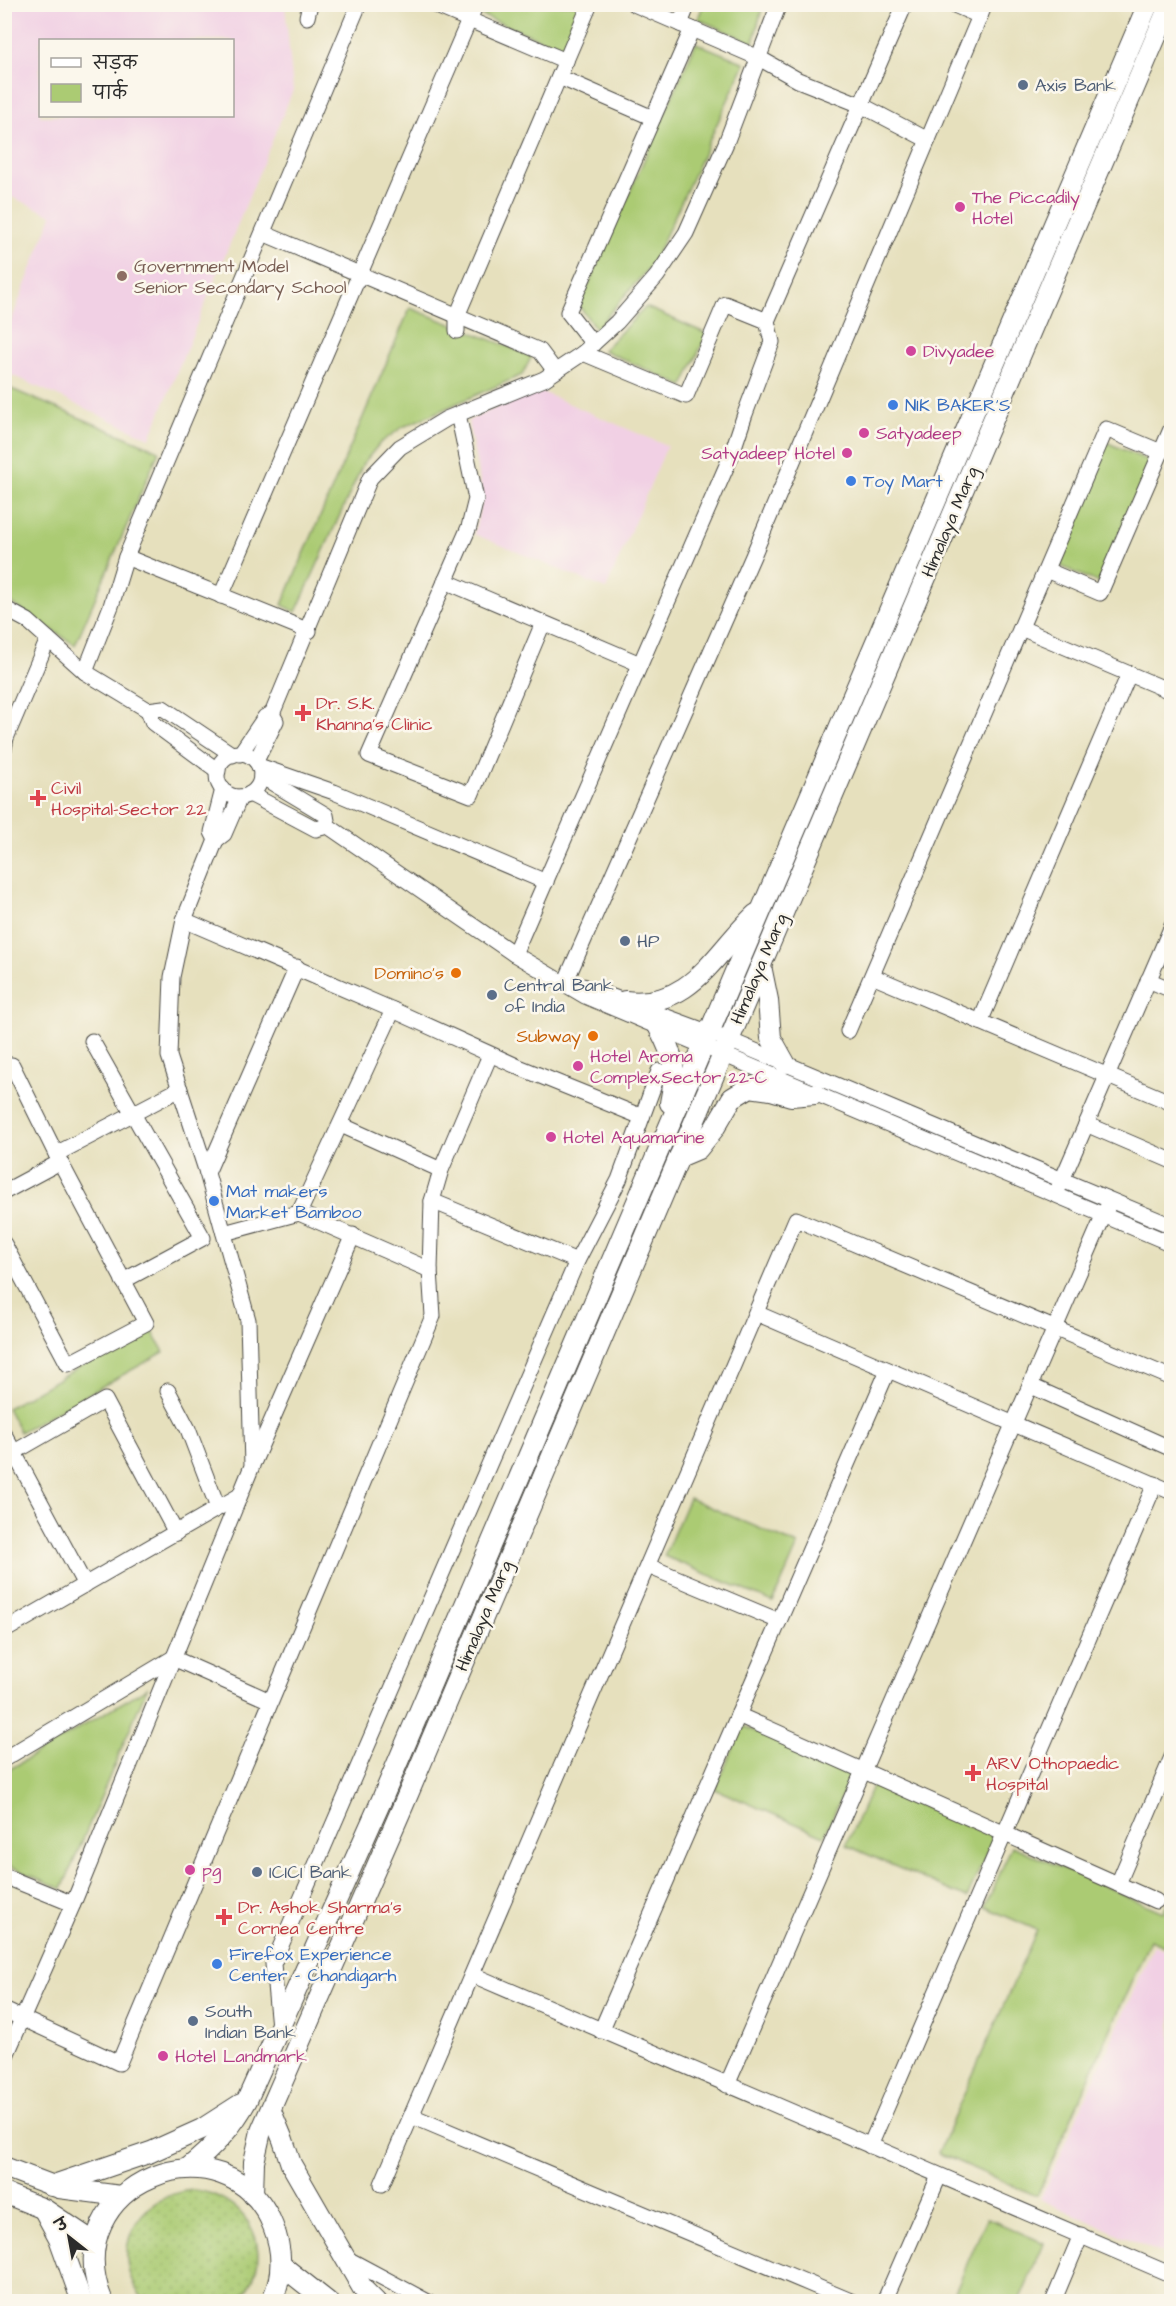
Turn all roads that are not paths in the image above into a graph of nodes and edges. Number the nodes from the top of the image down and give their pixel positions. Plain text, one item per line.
1 (359, 4) edge
2 (432, 4) edge
3 (476, 4) edge
4 (590, 4) edge
5 (634, 4) edge
6 (688, 4) edge
7 (779, 4) edge
8 (905, 4) edge
9 (952, 4) edge
10 (1148, 4) edge
11 (1170, 4) edge
12 (983, 10) edge
13 (469, 20) junction
14 (686, 27) junction
15 (759, 58) junction
16 (566, 61) junction
17 (559, 77) junction
18 (861, 105) junction
19 (653, 118) junction
20 (928, 140) junction
21 (263, 233) junction
22 (360, 275) junction
23 (767, 321) junction
24 (457, 324) junction
25 (588, 348) junction
26 (555, 371) junction
27 (459, 414) junction
28 (1172, 427) edge
29 (1161, 452) junction
30 (126, 557) junction
31 (1046, 570) junction
32 (445, 581) junction
33 (221, 596) junction
34 (4, 608) edge
35 (543, 623) junction
36 (1021, 628) junction
37 (309, 631) junction
38 (48, 639) junction
39 (640, 664) junction
40 (85, 672) junction
41 (1129, 674) junction
42 (1172, 692) edge
43 (148, 710) junction
44 (272, 714) junction
45 (4, 749) edge
46 (236, 754) junction
47 (259, 768) junction
48 (218, 771) junction
49 (223, 789) junction
50 (245, 795) junction
51 (328, 826) junction
52 (216, 840) junction
53 (546, 882) junction
54 (763, 907) junction
55 (184, 920) junction
56 (1172, 926) edge
57 (514, 954) junction
58 (760, 966) junction
59 (297, 967) junction
60 (872, 976) junction
61 (1148, 980) junction
62 (565, 983) junction
63 (1172, 990) edge
64 (625, 1001) junction
65 (393, 1010) junction
66 (980, 1022) junction
67 (659, 1028) junction
68 (848, 1030) dead end
69 (706, 1039) junction
70 (92, 1041) dead end
71 (726, 1048) junction
72 (490, 1055) junction
73 (785, 1063) junction
74 (12, 1065) dead end
75 (659, 1071) dead end
76 (1107, 1076) junction
77 (180, 1089) junction
78 (815, 1094) junction
79 (1172, 1103) edge
80 (132, 1114) junction
81 (642, 1117) junction
82 (1086, 1124) junction
83 (341, 1125) junction
84 (666, 1134) junction
85 (679, 1157) junction
86 (58, 1158) junction
87 (1172, 1161) edge
88 (441, 1170) junction
89 (622, 1171) junction
90 (207, 1173) junction
91 (1062, 1180) junction
92 (645, 1182) junction
93 (4, 1192) edge
94 (1056, 1195) junction
95 (432, 1201) junction
96 (1110, 1201) junction
97 (299, 1213) junction
98 (1104, 1216) junction
99 (1172, 1226) edge
100 (224, 1233) junction
101 (353, 1235) junction
102 (4, 1244) edge
103 (1172, 1244) edge
104 (577, 1261) junction
105 (430, 1270) junction
106 (123, 1281) junction
107 (756, 1313) junction
108 (1055, 1329) junction
109 (888, 1370) junction
110 (1172, 1378) edge
111 (1031, 1386) junction
112 (168, 1391) dead end
113 (1015, 1424) junction
114 (4, 1434) edge
115 (1172, 1449) edge
116 (9, 1455) edge
117 (252, 1466) junction
118 (1155, 1484) junction
119 (1172, 1492) edge
120 (239, 1496) junction
121 (218, 1508) junction
122 (176, 1533) junction
123 (648, 1566) junction
124 (85, 1585) junction
125 (779, 1621) junction
126 (4, 1631) edge
127 (173, 1658) junction
128 (270, 1701) junction
129 (738, 1715) junction
130 (1172, 1757) edge
131 (4, 1759) edge
132 (864, 1771) junction
133 (1004, 1833) junction
134 (4, 1876) edge
135 (1118, 1884) junction
136 (1156, 1901) dead end
137 (72, 1904) junction
138 (473, 1976) junction
139 (4, 2010) edge
140 (23, 2019) junction
141 (279, 2027) junction
142 (601, 2031) junction
143 (4, 2060) edge
144 (727, 2085) junction
145 (247, 2100) junction
146 (271, 2111) junction
147 (412, 2116) junction
148 (870, 2146) junction
149 (4, 2167) edge
150 (188, 2168) junction
151 (939, 2176) junction
152 (382, 2184) dead end
153 (51, 2186) junction
154 (4, 2193) edge
155 (253, 2195) junction
156 (121, 2196) junction
157 (44, 2209) junction
158 (1081, 2235) junction
159 (95, 2243) junction
160 (344, 2257) junction
161 (281, 2265) junction
162 (1172, 2275) edge
163 (82, 2301) edge
164 (103, 2301) edge
165 (271, 2301) edge
166 (328, 2301) edge
167 (376, 2301) edge
168 (428, 2301) edge
169 (854, 2301) edge
170 (884, 2301) edge
171 (1053, 2301) edge

1 - 21 street
2 - 13 street
3 - 13 street
4 - 16 street
5 - 14 street
6 - 14 street
7 - 15 street
8 - 18 street
9 - 12 street
10 - 54 main road, Himalaya Marg
11 - 58 main road, Himalaya Marg
12 - 20 street
13 - 16 street
13 - 22 street
14 - 15 street
14 - 19 street
15 - 18 street
15 - 25 street
16 - 17 street
17 - 19 street
17 - 24 street
18 - 20 street
18 - 23 street
19 - 25 street
20 - 62 street
21 - 22 street
21 - 30 street
22 - 24 street
22 - 33 street
23 - 25 street
23 - 39 street
24 - 26 street
25 - 26 street
26 - 27 street
27 - 32 street
27 - 37 street
28 - 29 street
29 - 31 street
29 - 31 street
30 - 33 street
30 - 40 street
31 - 36 street
32 - 35 street
32 - 35 street
33 - 37 street
34 - 38 street
35 - 39 street
36 - 41 street
36 - 60 street
37 - 44 street
38 - 40 street
38 - 45 street
39 - 53 street
40 - 43 street
41 - 42 street
41 - 66 street
43 - 46 street
43 - 48 street
44 - 46 street
44 - 47 street
46 - 47 street
46 - 48 street
47 - 50 street
47 - 51 street
47 - 53 street
48 - 49 street
49 - 50 street
49 - 52 street
50 - 51 street
50 - 52 street
51 - 57 street
52 - 55 street
53 - 57 street
54 - 64 main road
54 - 69 main road, Himalaya Marg
55 - 59 street
55 - 77 street
56 - 61 street
57 - 62 street
58 - 71 main road, Himalaya Marg
58 - 73 main road
59 - 65 street
59 - 90 street
60 - 66 street
60 - 68 street
61 - 63 street
61 - 76 street
62 - 64 street, Himalaya Marg
62 - 67 street
64 - 69 street, Himalaya Marg
65 - 72 street
65 - 83 street
66 - 76 street
67 - 69 street
67 - 84 main road
69 - 71 street
69 - 84 main road, Himalaya Marg
70 - 80 street
71 - 73 street
71 - 78 street
71 - 85 main road, Himalaya Marg
72 - 81 street
72 - 88 street
73 - 91 street
74 - 86 street
75 - 81 street
76 - 79 street
76 - 82 street
77 - 80 street
77 - 90 street
78 - 85 main road
78 - 94 street
80 - 86 street
80 - 106 street
81 - 89 street
82 - 87 street
82 - 91 street
83 - 88 street
83 - 97 street
84 - 92 main road, Himalaya Marg
85 - 146 main road, Himalaya Marg
86 - 93 street
86 - 106 street
88 - 95 street
89 - 92 street
89 - 104 street
90 - 100 street
91 - 94 street
91 - 96 street
92 - 141 main road, Himalaya Marg
94 - 98 street
95 - 104 street
95 - 105 street
96 - 98 street
96 - 99 street
97 - 100 street
97 - 101 street
98 - 103 street
98 - 108 street
100 - 117 street
101 - 105 street
101 - 117 street
102 - 106 street
104 - 141 street
105 - 128 street
107 - 108 street
107 - 109 street
107 - 123 street
108 - 110 street
108 - 111 street
109 - 113 street
109 - 125 street
111 - 113 street
111 - 115 street
112 - 121 street
113 - 118 street
113 - 132 street
114 - 116 street
116 - 122 street
116 - 124 street
117 - 120 street
118 - 119 street
118 - 133 street
120 - 121 street
120 - 127 street
121 - 122 street
122 - 124 street
123 - 125 street
123 - 138 street
124 - 126 street
125 - 129 street
127 - 128 street
127 - 131 street
127 - 137 street
128 - 140 street
129 - 132 street
129 - 142 street
130 - 135 street
132 - 133 street
132 - 144 street
133 - 135 street
133 - 148 street
134 - 137 street
135 - 136 street
137 - 140 street
138 - 142 street
138 - 147 street
139 - 140 street
140 - 143 street
141 - 145 main road, Himalaya Marg
142 - 144 street
144 - 148 street
145 - 150 main road, Himalaya Marg
145 - 153 main road
146 - 155 main road, Himalaya Marg
146 - 160 main road
147 - 152 street
147 - 169 street
148 - 151 street
149 - 153 main road
150 - 155 main road
150 - 156 main road
151 - 158 street
151 - 170 street
153 - 156 main road
154 - 157 main road
155 - 161 main road
156 - 159 main road
157 - 159 main road
157 - 163 main road
158 - 162 street
158 - 171 street
159 - 164 main road
160 - 167 main road
160 - 168 street
161 - 165 main road
161 - 166 main road

